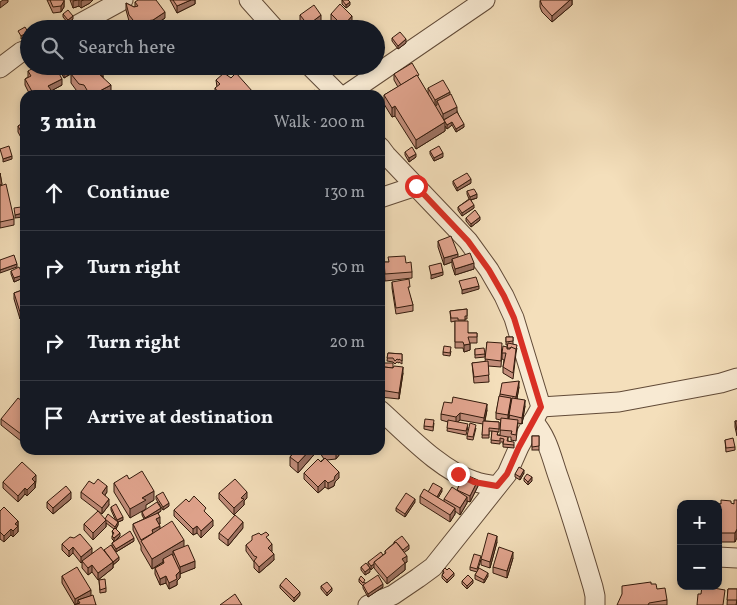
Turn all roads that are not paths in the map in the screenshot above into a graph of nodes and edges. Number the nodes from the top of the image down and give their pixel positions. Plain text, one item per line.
1 (123, 0) edge
2 (249, 0) edge
3 (485, 0) edge
4 (86, 20) edge
5 (267, 20) edge
6 (20, 53) edge
7 (0, 68) edge
8 (385, 68) edge
9 (319, 75) edge
10 (375, 75) edge
11 (333, 90) edge
12 (353, 90) edge
13 (385, 152) edge
14 (416, 186) junction
15 (385, 196) edge
16 (737, 378) edge
17 (537, 414) junction
18 (385, 415) edge
19 (497, 486) junction
20 (722, 557) edge
21 (737, 558) edge
22 (368, 605) edge
23 (595, 605) edge

1 - 4 street
2 - 5 street
3 - 8 street
6 - 7 street
9 - 11 street
10 - 12 street
13 - 14 street
14 - 15 street
14 - 17 street
16 - 17 street
17 - 19 street
17 - 23 street
18 - 19 street
19 - 22 street
20 - 21 street

